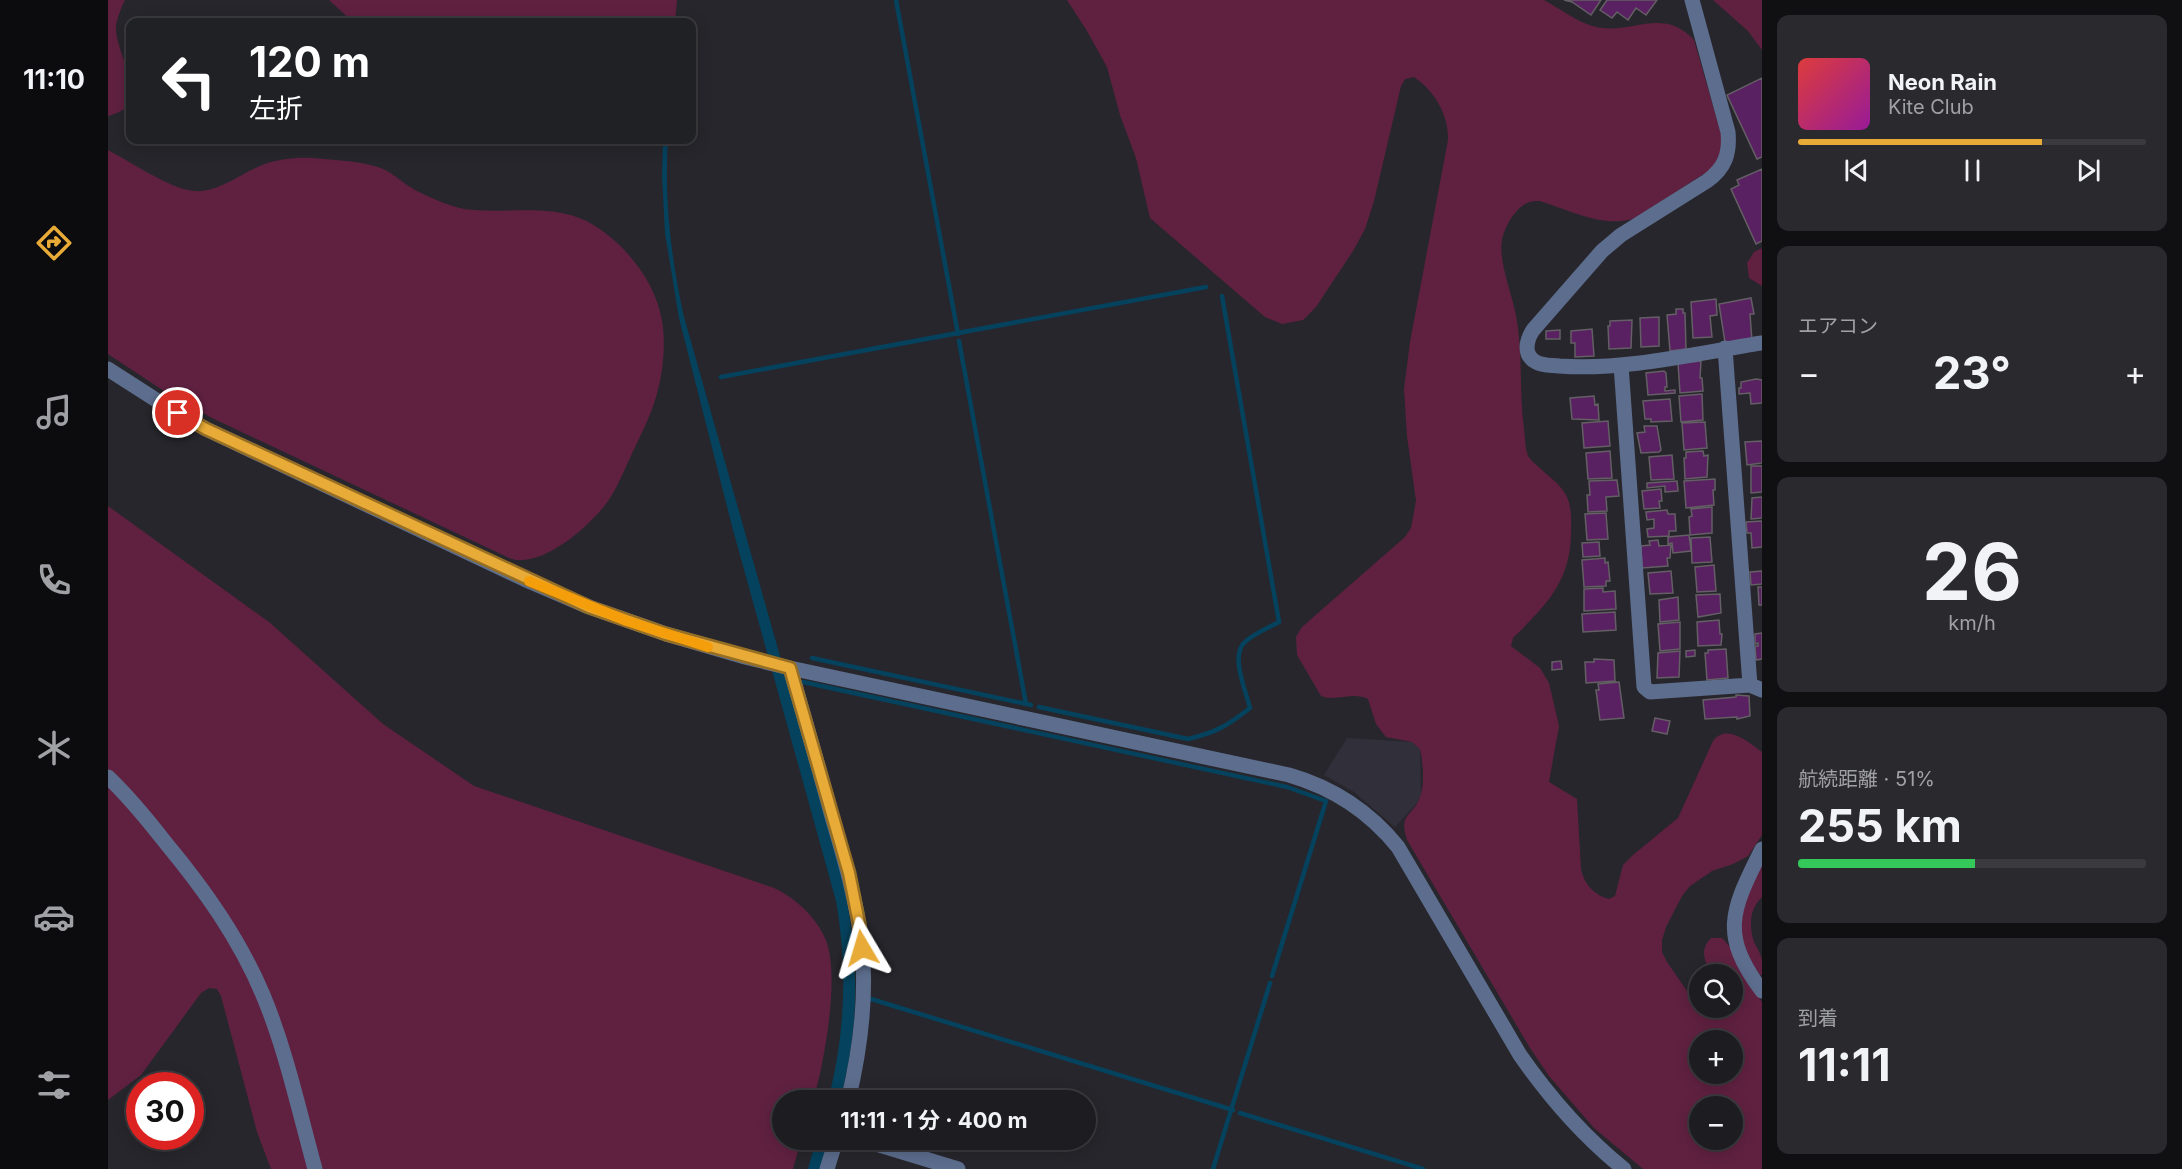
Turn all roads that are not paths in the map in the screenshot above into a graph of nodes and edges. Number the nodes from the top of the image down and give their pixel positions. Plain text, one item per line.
1 (1692, 0) edge
2 (1762, 343) edge
3 (1725, 348) junction
4 (1621, 365) junction
5 (108, 369) edge
6 (788, 667) junction
7 (1756, 687) edge
8 (108, 777) edge
9 (1762, 849) edge
10 (1762, 991) edge
11 (850, 1090) edge
12 (833, 1150) edge
13 (896, 1150) edge
14 (315, 1169) edge
15 (827, 1169) edge
16 (958, 1169) edge
17 (1624, 1169) edge

1 - 4 street
2 - 3 street
3 - 4 street
3 - 7 street
4 - 7 street
5 - 6 street
6 - 11 street
6 - 17 street
8 - 14 street
9 - 10 street
12 - 15 street
13 - 16 street

